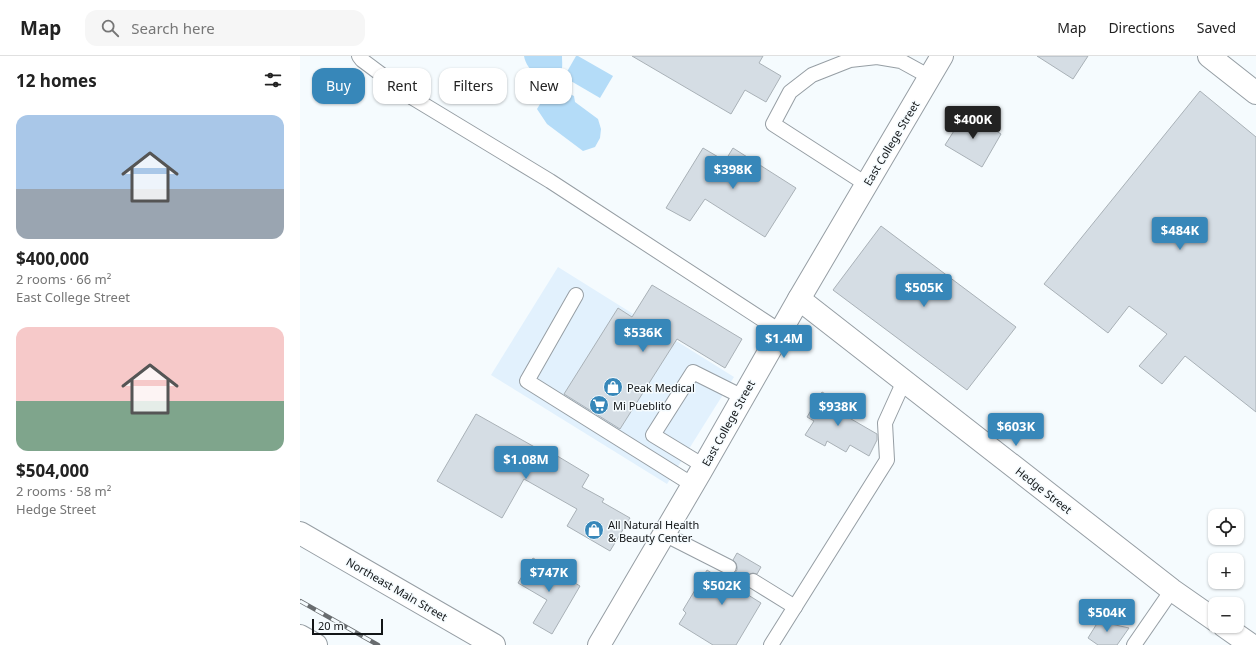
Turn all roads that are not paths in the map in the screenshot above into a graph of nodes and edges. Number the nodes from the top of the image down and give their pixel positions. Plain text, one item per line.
1 (359, 56) edge
2 (942, 56) edge
3 (1209, 56) edge
4 (835, 60) edge
5 (930, 77) junction
6 (1256, 93) edge
7 (866, 184) junction
8 (576, 295) dead end
9 (799, 299) junction
10 (780, 331) junction
11 (904, 381) junction
12 (743, 397) junction
13 (704, 466) junction
14 (693, 485) junction
15 (300, 533) edge
16 (664, 534) junction
17 (728, 567) dead end
18 (753, 581) dead end
19 (1172, 590) junction
20 (795, 607) junction
21 (1208, 615) edge
22 (1234, 633) edge
23 (300, 636) edge
24 (316, 645) edge
25 (494, 645) edge
26 (599, 645) edge
27 (771, 645) edge
28 (1134, 645) edge
29 (1251, 645) edge

1 - 10 lane
2 - 5 street, East College Street
3 - 6 street
4 - 5 lane
4 - 7 lane
5 - 7 street, East College Street
7 - 9 street, East College Street
8 - 14 lane
9 - 10 street, East College Street
9 - 11 street, Hedge Street
10 - 12 street, East College Street
11 - 19 street, Hedge Street
11 - 20 lane
12 - 13 street, East College Street
12 - 13 lane
13 - 14 street, East College Street
14 - 16 street, East College Street
15 - 25 street, Northeast Main Street
16 - 17 lane
16 - 26 street, East College Street
18 - 20 lane
19 - 21 street, Hedge Street
19 - 28 lane
20 - 27 lane
22 - 29 street
23 - 24 street

